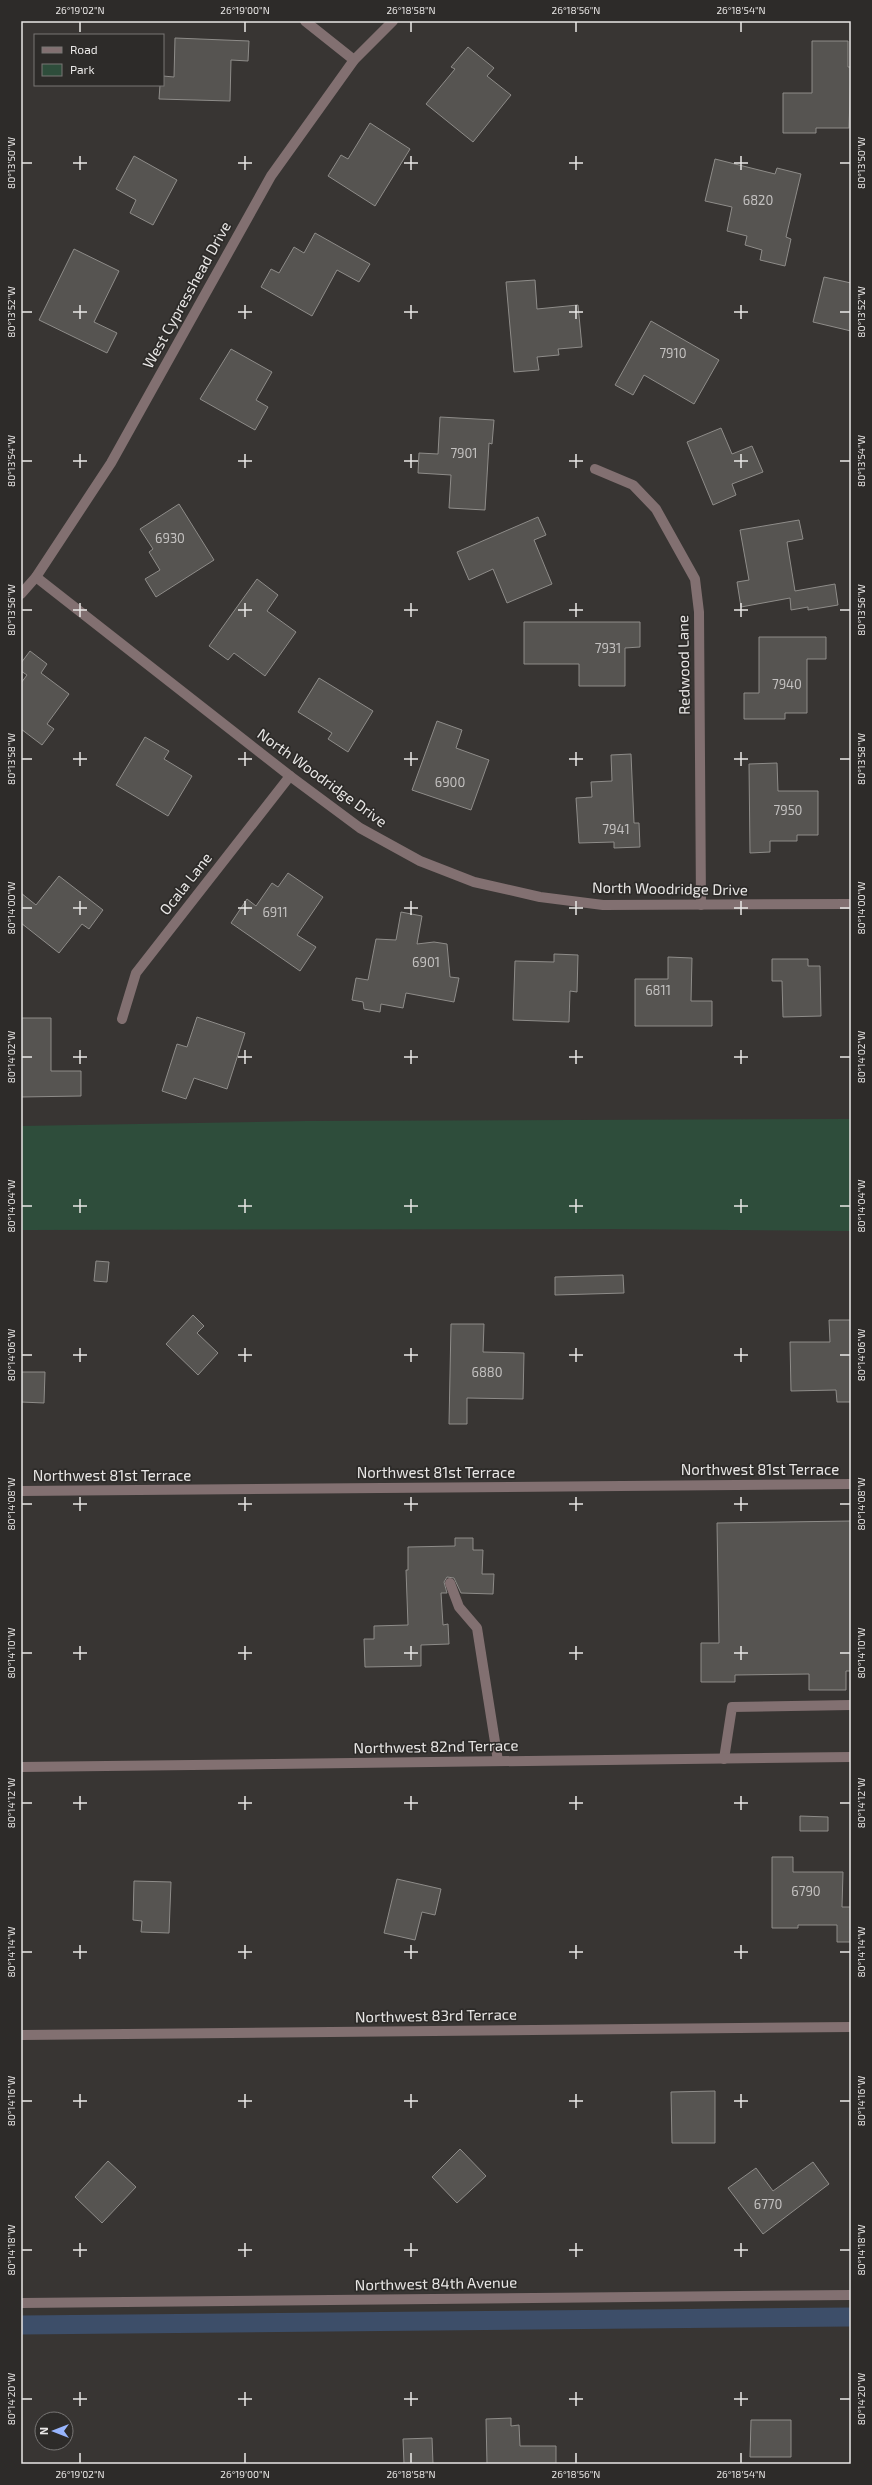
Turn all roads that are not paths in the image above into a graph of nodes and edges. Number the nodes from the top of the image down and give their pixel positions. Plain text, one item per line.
1 (306, 21) edge
2 (393, 21) edge
3 (354, 60) junction
4 (595, 469) dead end
5 (36, 577) junction
6 (21, 594) edge
7 (290, 776) junction
8 (851, 904) edge
9 (701, 905) junction
10 (122, 1019) dead end
11 (851, 1484) edge
12 (21, 1492) edge
13 (450, 1583) dead end
14 (851, 1705) edge
15 (851, 1757) edge
16 (724, 1759) junction
17 (498, 1761) junction
18 (21, 1767) edge
19 (851, 2027) edge
20 (21, 2035) edge
21 (851, 2295) edge
22 (21, 2303) edge

1 - 3 street
2 - 3 street, West Cypresshead Drive
3 - 5 street, West Cypresshead Drive
4 - 9 street, Redwood Lane
5 - 6 street, West Cypresshead Drive
5 - 7 street, North Woodridge Drive
7 - 9 street, North Woodridge Drive
7 - 10 street, Ocala Lane
8 - 9 street, North Woodridge Drive
11 - 12 street, Northwest 81st Terrace
13 - 17 street
14 - 16 street
15 - 16 street, Northwest 82nd Terrace
16 - 17 street, Northwest 82nd Terrace
17 - 18 street, Northwest 82nd Terrace
19 - 20 street, Northwest 83rd Terrace
21 - 22 street, Northwest 84th Avenue

